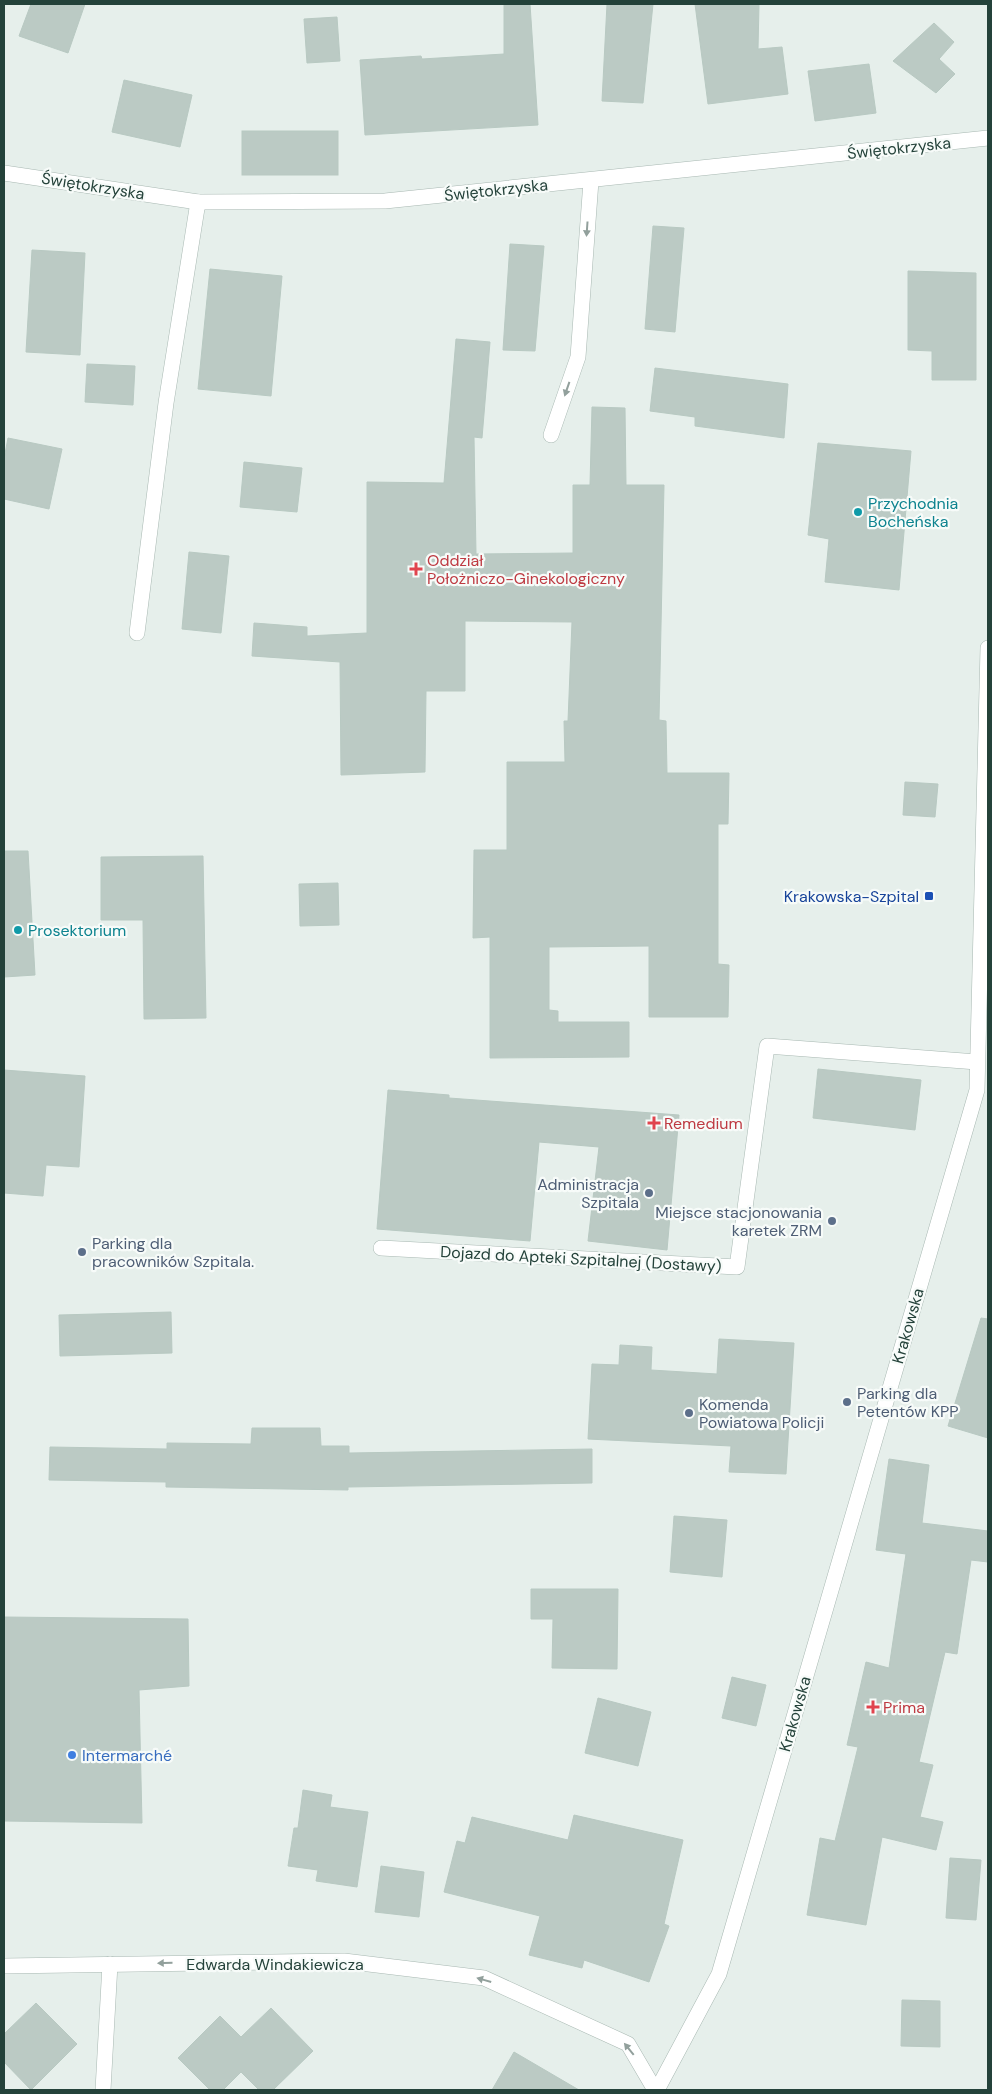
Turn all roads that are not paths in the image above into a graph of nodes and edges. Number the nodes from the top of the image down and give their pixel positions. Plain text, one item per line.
1 (988, 138) edge
2 (4, 173) edge
3 (590, 180) junction
4 (198, 202) junction
5 (551, 435) dead end
6 (137, 633) dead end
7 (988, 648) edge
8 (977, 1062) junction
9 (382, 1248) dead end
10 (110, 1964) junction
11 (4, 1966) edge
12 (103, 2090) edge
13 (656, 2090) edge

1 - 3 street, Świętokrzyska
2 - 4 street, Świętokrzyska
3 - 4 street, Świętokrzyska
3 -> 5 street
4 - 6 street
7 - 8 street, Krakowska
8 - 9 street, Dojazd do Apteki Szpitalnej (Dostawy)
8 - 13 street, Krakowska
10 - 11 street, Edwarda Windakiewicza
10 - 12 street
13 -> 10 street, Edwarda Windakiewicza

